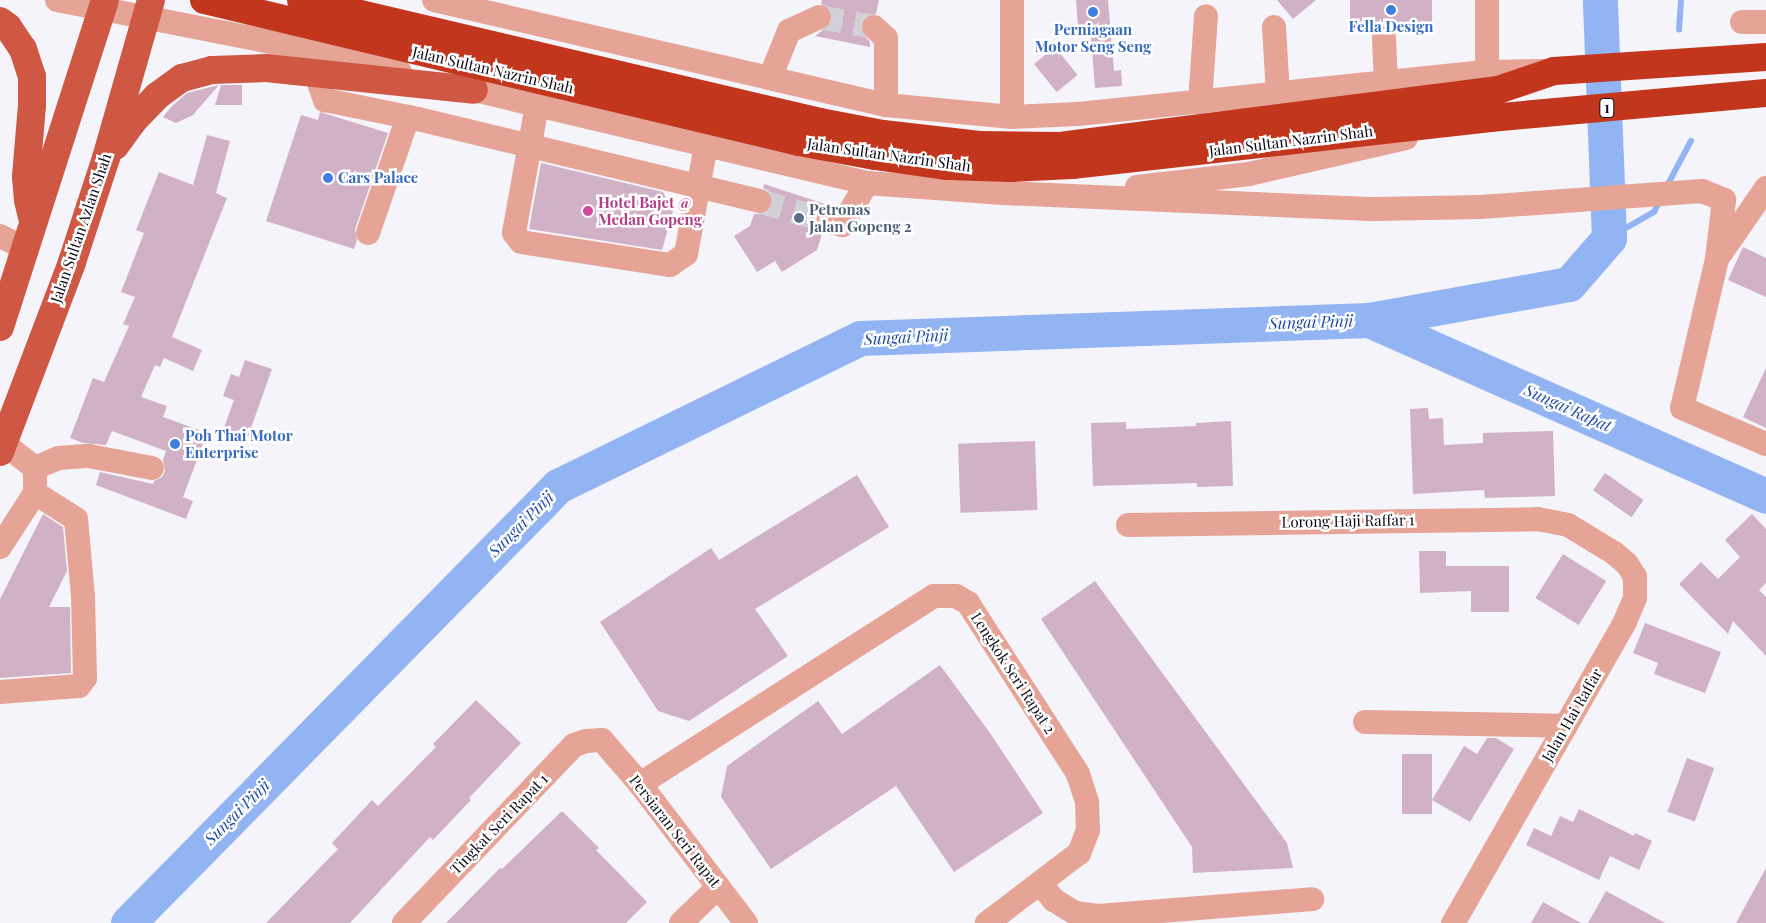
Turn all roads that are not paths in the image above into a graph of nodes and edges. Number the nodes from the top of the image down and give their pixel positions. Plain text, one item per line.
1 (56, 0) edge
2 (204, 0) edge
3 (264, 0) edge
4 (301, 0) edge
5 (434, 0) edge
6 (1012, 0) edge
7 (1488, 0) edge
8 (104, 5) edge
9 (148, 9) edge
10 (1206, 16) dead end
11 (819, 17) tunnel mouth
12 (0, 21) edge
13 (1742, 22) dead end
14 (1766, 22) edge
15 (874, 27) dead end
16 (1274, 27) dead end
17 (1384, 38) dead end
18 (287, 46) junction
19 (1766, 57) edge
20 (1554, 71) junction
21 (1488, 72) junction
22 (316, 74) junction
23 (770, 78) junction
24 (1386, 83) junction
25 (474, 90) junction
26 (1766, 93) edge
27 (1278, 94) junction
28 (1200, 102) junction
29 (886, 104) junction
30 (537, 105) junction
31 (408, 117) junction
32 (1012, 117) junction
33 (1490, 118) junction
34 (528, 145) junction
35 (706, 145) junction
36 (879, 145) junction
37 (106, 158) junction
38 (867, 184) junction
39 (699, 185) junction
40 (1766, 188) edge
41 (1003, 193) junction
42 (759, 201) tunnel mouth
43 (33, 221) junction
44 (827, 221) tunnel mouth
45 (368, 233) dead end
46 (0, 236) edge
47 (25, 248) junction
48 (1717, 259) junction
49 (1, 319) edge
50 (1766, 444) edge
51 (2, 448) edge
52 (35, 468) junction
53 (152, 468) dead end
54 (34, 493) junction
55 (1128, 525) dead end
56 (1568, 525) joint
57 (0, 547) edge
58 (0, 692) edge
59 (1365, 722) dead end
60 (1566, 726) junction
61 (602, 740) joint
62 (640, 784) junction
63 (1040, 883) junction
64 (718, 887) junction
65 (1312, 900) dead end
66 (404, 923) edge
67 (681, 923) edge
68 (746, 923) edge
69 (987, 923) edge
70 (1453, 923) edge

1 - 8 street
2 - 36 highway, Jalan Sultan Nazrin Shah, bridge
3 - 18 street
4 - 36 highway, Jalan Sultan Nazrin Shah
5 - 23 street
6 - 32 street
7 - 21 street
8 - 9 street, 1
8 - 43 main road
9 - 18 street, 1
9 - 37 main road, Jalan Sultan Azlan Shah
10 - 28 street
11 - 23 street
12 - 43 main road
13 - 14 street
15 - 29 street
16 - 27 street
17 - 24 street
18 - 25 street, 1
19 - 20 highway, Jalan Sultan Nazrin Shah
20 - 21 street
20 - 36 highway, Jalan Sultan Nazrin Shah
21 - 24 street
22 - 25 main road
22 - 31 street
22 - 37 main road
23 - 29 street
24 - 27 street
25 - 30 street, 1
26 - 33 highway, Jalan Sultan Nazrin Shah / 1
27 - 28 street
28 - 32 street
29 - 32 street
30 - 34 street
30 - 35 street, 1
31 - 34 street
31 - 45 street
33 - 36 highway, Jalan Sultan Nazrin Shah
33 - 41 street, 1
34 - 39 street
34 - 39 street
35 - 38 street, 1
35 - 39 street
37 - 51 main road, Jalan Sultan Azlan Shah
38 - 41 street, 1
38 - 44 street
39 - 42 street
40 - 48 street
41 - 48 street
43 - 47 main road
46 - 47 street
47 - 49 main road
48 - 50 street
51 - 52 street
52 - 53 street
52 - 54 street
54 - 57 street
54 - 58 street
55 - 56 street, Lorong Haji Raffar 1
56 - 60 street, Jalan Hai Raffar
59 - 60 street
60 - 70 street, Jalan Hai Raffar
61 - 62 street, Persiaran Seri Rapat
61 - 66 street, Tingkat Seri Rapat 1
62 - 63 street, Lengkok Seri Rapat 2
62 - 64 street, Persiaran Seri Rapat
63 - 65 street
63 - 69 street, Lengkok Seri Rapat 2
64 - 67 street
64 - 68 street, Persiaran Seri Rapat

